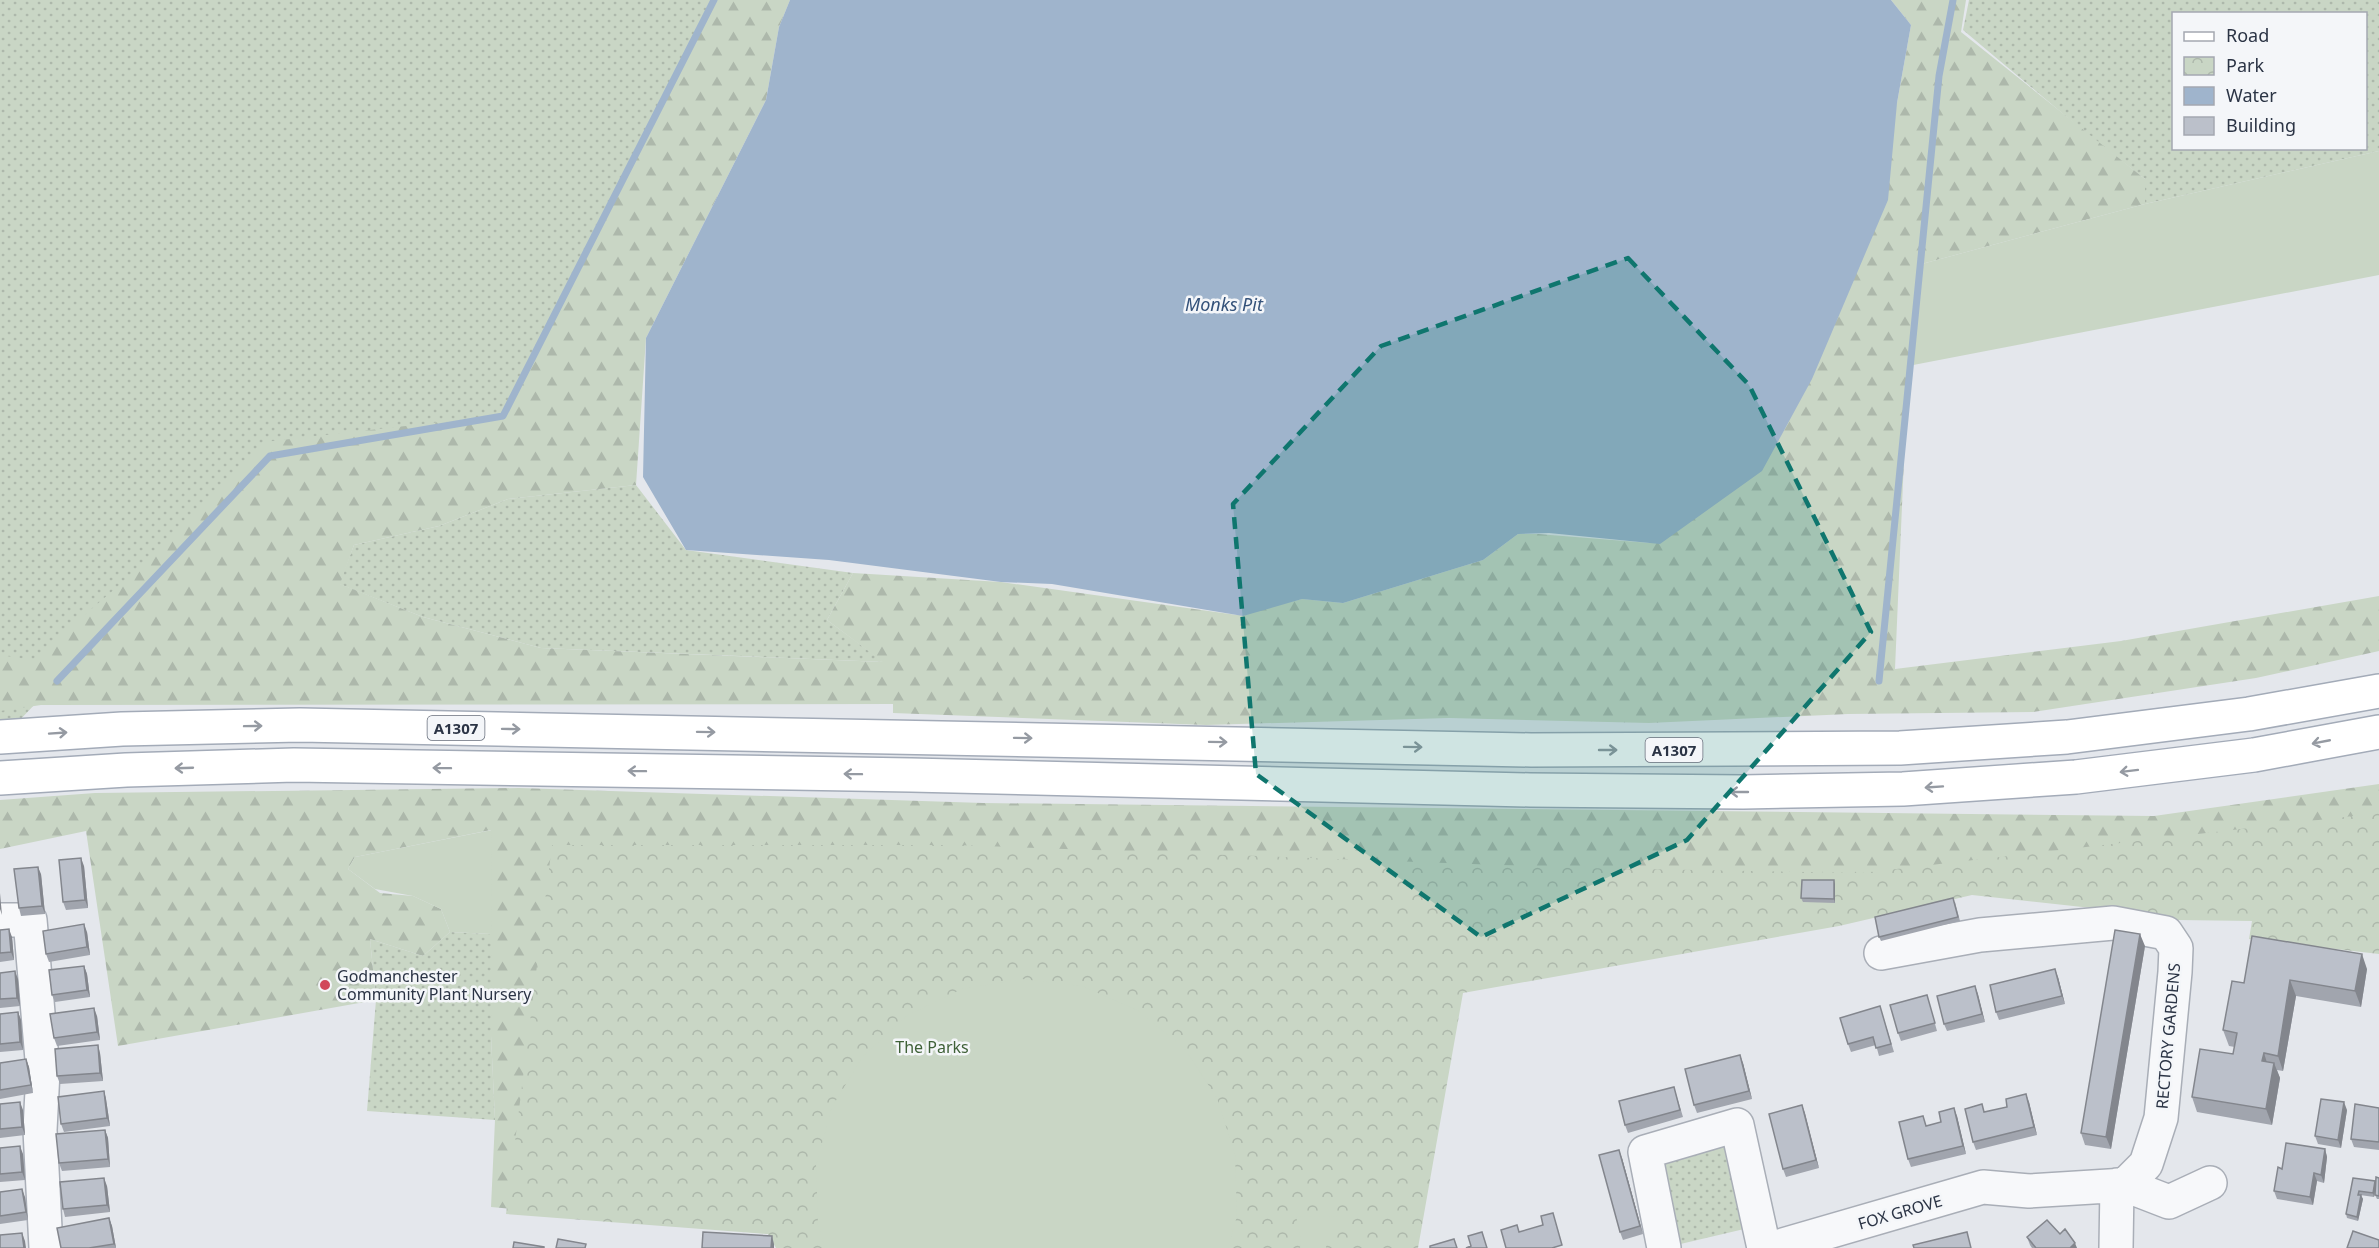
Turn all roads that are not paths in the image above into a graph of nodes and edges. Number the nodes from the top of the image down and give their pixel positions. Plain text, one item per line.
1 (2379, 691) edge
2 (2379, 732) edge
3 (0, 737) edge
4 (0, 778) edge
5 (0, 920) edge
6 (1881, 953) dead end
7 (2210, 1183) dead end
8 (2121, 1185) junction
9 (46, 1248) edge
10 (1664, 1248) edge
11 (1764, 1248) edge
12 (1773, 1248) edge
13 (2116, 1248) edge

3 -> 1 main road, A1307
2 -> 4 main road
5 - 9 street
6 - 8 street, RECTORY GARDENS
7 - 8 street
8 - 12 street, FOX GROVE
8 - 13 street
10 - 11 street

